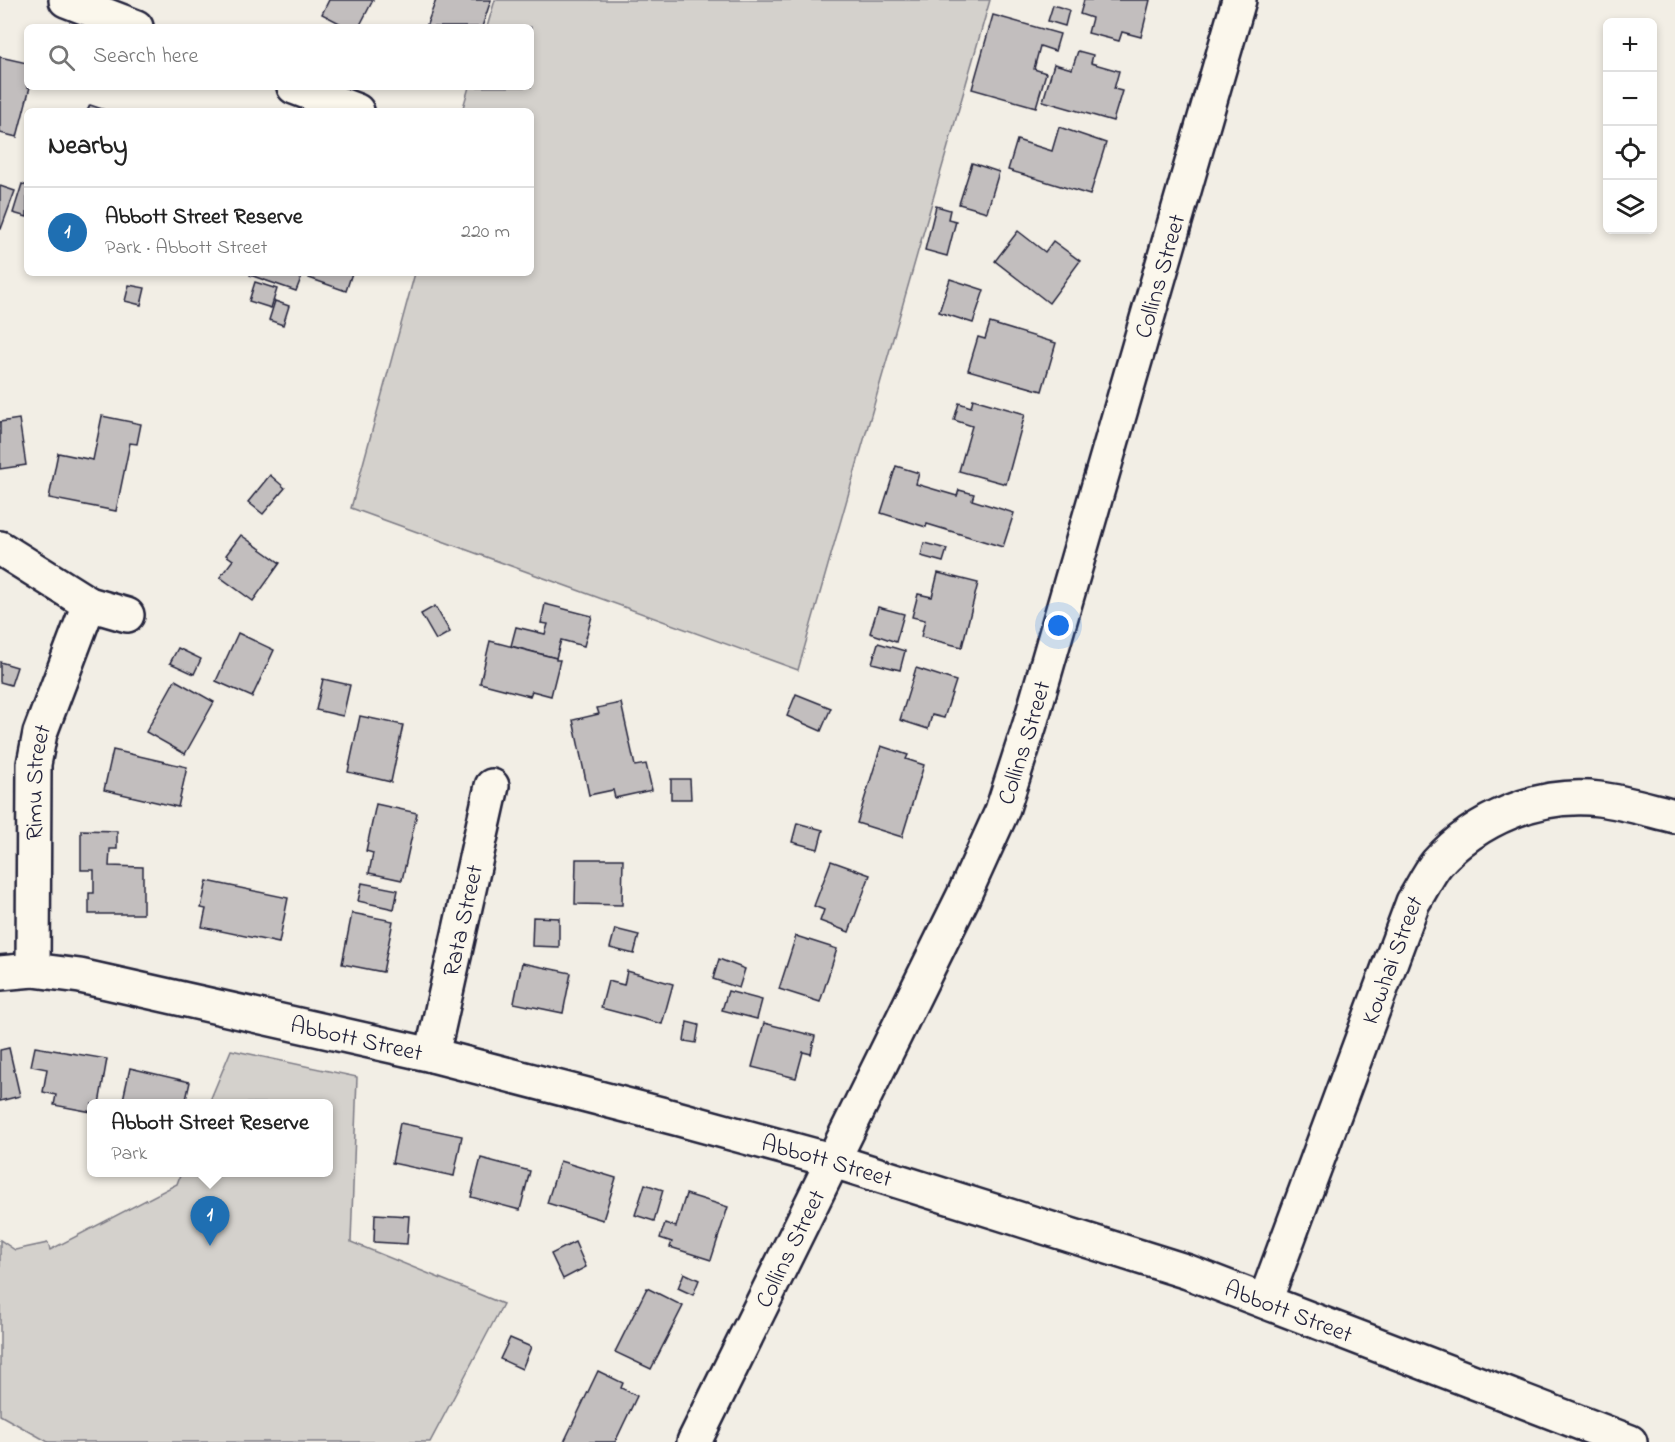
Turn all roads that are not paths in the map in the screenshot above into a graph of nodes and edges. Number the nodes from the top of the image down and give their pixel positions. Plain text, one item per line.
1 (66, 0) edge
2 (1239, 0) edge
3 (128, 24) edge
4 (302, 90) edge
5 (349, 108) edge
6 (0, 548) edge
7 (89, 604) junction
8 (127, 615) dead end
9 (492, 786) dead end
10 (1675, 816) edge
11 (33, 970) junction
12 (0, 973) edge
13 (432, 1055) junction
14 (834, 1161) junction
15 (1265, 1301) junction
16 (694, 1442) edge
17 (1630, 1442) edge

1 - 3 street
2 - 14 street, Collins Street
4 - 5 street
6 - 7 street
7 - 8 street
7 - 11 street, Rimu Street
9 - 13 street, Rata Street
10 - 15 street, Kowhai Street
11 - 12 street, Abbott Street
11 - 13 street, Abbott Street
13 - 14 street, Abbott Street
14 - 15 street, Abbott Street
14 - 16 street, Collins Street
15 - 17 street, Abbott Street

